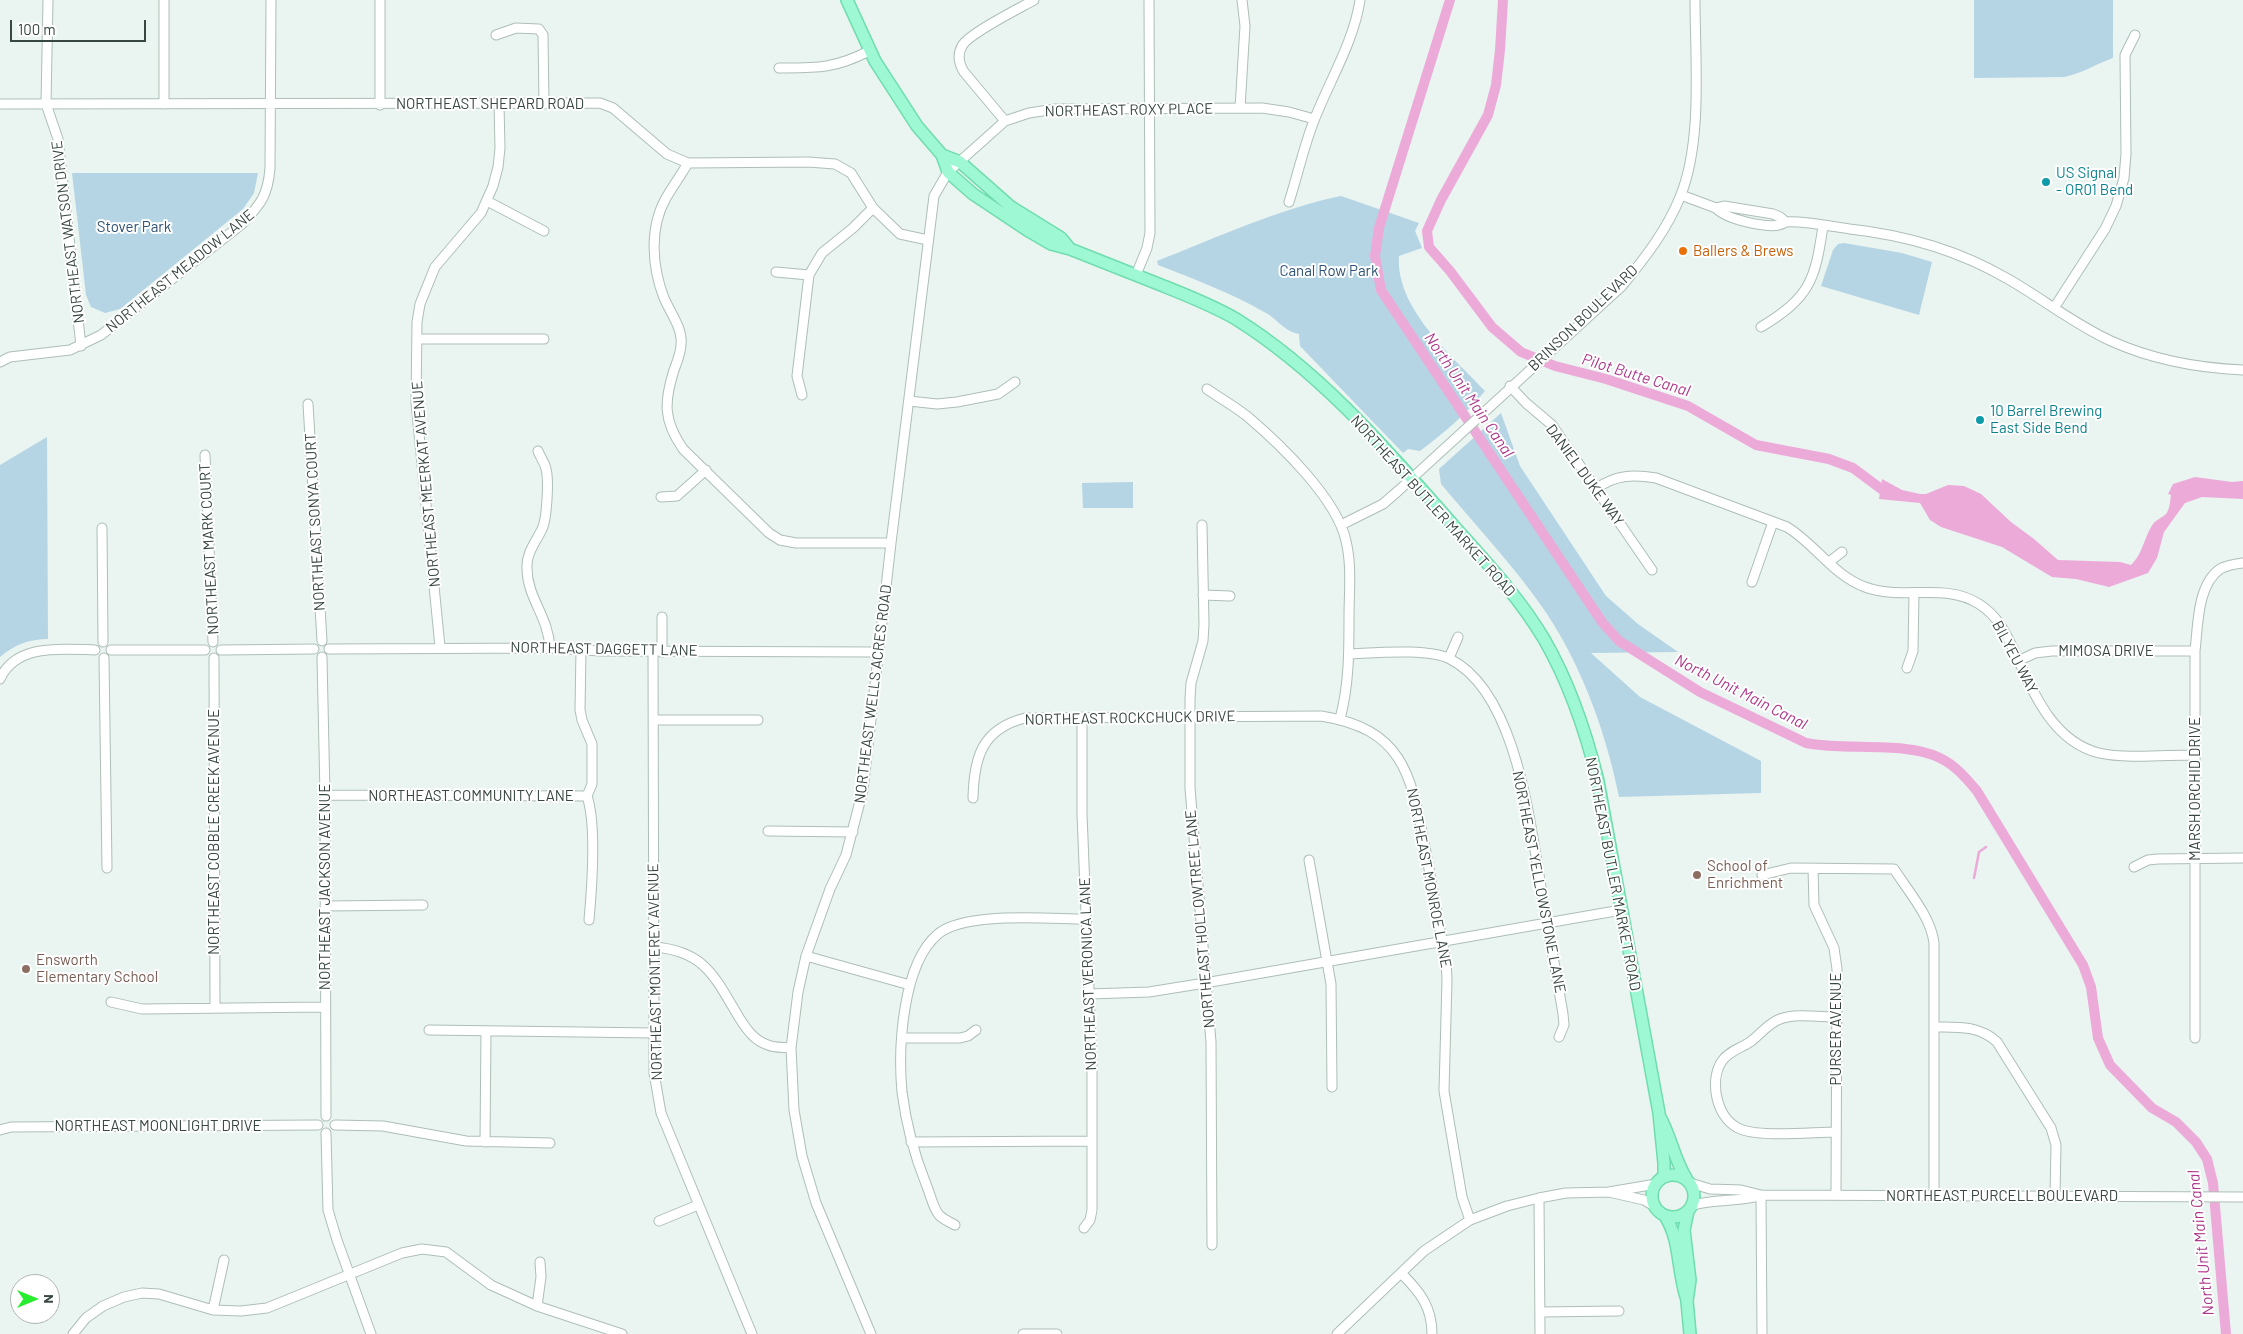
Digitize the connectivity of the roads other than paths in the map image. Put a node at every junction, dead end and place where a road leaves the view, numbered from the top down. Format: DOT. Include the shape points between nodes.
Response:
graph roads {
  1 [pos="48,0"];
  2 [pos="164,0"];
  3 [pos="271,0"];
  4 [pos="380,0"];
  5 [pos="847,0"];
  6 [pos="1034,0"];
  7 [pos="1149,0"];
  8 [pos="1242,0"];
  9 [pos="1360,0"];
  10 [pos="1695,0"];
  11 [pos="496,35"];
  12 [pos="2135,35"];
  13 [pos="869,51"];
  14 [pos="779,68"];
  15 [pos="0,104"];
  16 [pos="46,104"];
  17 [pos="164,104"];
  18 [pos="271,104"];
  19 [pos="380,104"];
  20 [pos="499,104"];
  21 [pos="544,104"];
  22 [pos="1240,108"];
  23 [pos="1149,109"];
  24 [pos="1314,119"];
  25 [pos="1005,121"];
  26 [pos="942,155"];
  27 [pos="960,162"];
  28 [pos="688,163"];
  29 [pos="948,172"];
  30 [pos="1681,195"];
  31 [pos="487,201"];
  32 [pos="1289,202"];
  33 [pos="873,208"];
  34 [pos="1823,226"];
  35 [pos="544,232"];
  36 [pos="1061,238"];
  37 [pos="928,240"];
  38 [pos="1070,249"];
  39 [pos="776,272"];
  40 [pos="809,275"];
  41 [pos="1136,275"];
  42 [pos="2054,308"];
  43 [pos="1761,327"];
  44 [pos="544,338"];
  45 [pos="417,339"];
  46 [pos="81,346"];
  47 [pos="0,362"];
  48 [pos="2243,370"];
  49 [pos="1016,382"];
  50 [pos="1510,386"];
  51 [pos="1207,389"];
  52 [pos="802,395"];
  53 [pos="909,401"];
  54 [pos="308,404"];
  55 [pos="538,452"];
  56 [pos="205,456"];
  57 [pos="706,470"];
  58 [pos="1412,478"];
  59 [pos="1596,488"];
  60 [pos="661,497"];
  61 [pos="1773,522"];
  62 [pos="1202,525"];
  63 [pos="1341,525"];
  64 [pos="102,528"];
  65 [pos="891,542"];
  66 [pos="1842,552"];
  67 [pos="1829,562"];
  68 [pos="2243,563"];
  69 [pos="1652,570"];
  70 [pos="1752,582"];
  71 [pos="1914,593"];
  72 [pos="1203,595"];
  73 [pos="1230,596"];
  74 [pos="662,617"];
  75 [pos="1458,637"];
  76 [pos="322,641"];
  77 [pos="103,642"];
  78 [pos="213,642"];
  79 [pos="440,647"];
  80 [pos="550,648"];
  81 [pos="314,649"];
  82 [pos="330,649"];
  83 [pos="581,649"];
  84 [pos="95,650"];
  85 [pos="111,650"];
  86 [pos="205,650"];
  87 [pos="220,650"];
  88 [pos="2195,651"];
  89 [pos="652,652"];
  90 [pos="662,652"];
  91 [pos="878,652"];
  92 [pos="1349,654"];
  93 [pos="322,657"];
  94 [pos="104,658"];
  95 [pos="214,658"];
  96 [pos="1449,658"];
  97 [pos="2018,661"];
  98 [pos="1907,668"];
  99 [pos="0,680"];
  100 [pos="1189,716"];
  101 [pos="1082,717"];
  102 [pos="1340,719"];
  103 [pos="652,720"];
  104 [pos="758,720"];
  105 [pos="2194,755"];
  106 [pos="325,795"];
  107 [pos="587,796"];
  108 [pos="974,798"];
  109 [pos="768,831"];
  110 [pos="854,832"];
  111 [pos="2195,858"];
  112 [pos="2243,858"];
  113 [pos="1309,860"];
  114 [pos="2134,867"];
  115 [pos="107,868"];
  116 [pos="1813,868"];
  117 [pos="1762,875"];
  118 [pos="423,905"];
  119 [pos="325,906"];
  120 [pos="1621,910"];
  121 [pos="1086,919"];
  122 [pos="589,920"];
  123 [pos="1547,923"];
  124 [pos="1442,942"];
  125 [pos="654,947"];
  126 [pos="806,956"];
  127 [pos="1328,961"];
  128 [pos="1205,983"];
  129 [pos="910,985"];
  130 [pos="1089,994"];
  131 [pos="111,1002"];
  132 [pos="215,1007"];
  133 [pos="325,1007"];
  134 [pos="1837,1018"];
  135 [pos="1934,1027"];
  136 [pos="429,1030"];
  137 [pos="976,1030"];
  138 [pos="486,1031"];
  139 [pos="654,1034"];
  140 [pos="1558,1037"];
  141 [pos="902,1038"];
  142 [pos="2195,1038"];
  143 [pos="791,1048"];
  144 [pos="1332,1087"];
  145 [pos="1658,1113"];
  146 [pos="326,1116"];
  147 [pos="318,1124"];
  148 [pos="335,1124"];
  149 [pos="0,1130"];
  150 [pos="1836,1132"];
  151 [pos="326,1134"];
  152 [pos="1092,1141"];
  153 [pos="485,1142"];
  154 [pos="911,1142"];
  155 [pos="550,1143"];
  156 [pos="1660,1180"];
  157 [pos="1688,1181"];
  158 [pos="1609,1192"];
  159 [pos="1761,1195"];
  160 [pos="1836,1195"];
  161 [pos="1934,1195"];
  162 [pos="2055,1196"];
  163 [pos="1539,1198"];
  164 [pos="2243,1198"];
  165 [pos="698,1205"];
  166 [pos="1654,1206"];
  167 [pos="1690,1208"];
  168 [pos="1665,1216"];
  169 [pos="1470,1220"];
  170 [pos="659,1221"];
  171 [pos="955,1226"];
  172 [pos="1084,1228"];
  173 [pos="1212,1245"];
  174 [pos="224,1260"];
  175 [pos="540,1262"];
  176 [pos="350,1274"];
  177 [pos="1402,1274"];
  178 [pos="1688,1301"];
  179 [pos="537,1306"];
  180 [pos="212,1310"];
  181 [pos="1619,1311"];
  182 [pos="1540,1312"];
  183 [pos="72,1334"];
  184 [pos="371,1334"];
  185 [pos="622,1334"];
  186 [pos="752,1334"];
  187 [pos="871,1334"];
  188 [pos="1023,1334"];
  189 [pos="1057,1334"];
  190 [pos="1337,1334"];
  191 [pos="1432,1334"];
  192 [pos="1540,1334"];
  193 [pos="1690,1334"];
  194 [pos="1762,1334"];
  1 -- 16 [label="street, NORTHEAST WATSON DRIVE"];
  2 -- 17 [label="street"];
  3 -- 18 [label="street, NORTHEAST MEADOW LANE"];
  4 -- 19 [label="street"];
  5 -- 13 [label="main road, NORTHEAST BUTLER MARKET ROAD"];
  6 -- 25 [label="street" via="966,40 959,52 964,72"];
  7 -- 23 [label="street"];
  8 -- 22 [label="street" via="1246,26"];
  9 -- 24 [label="street" via="1352,33"];
  10 -- 30 [label="street, BRINSON BOULEVARD" via="1695,125"];
  11 -- 21 [label="street" via="516,28 539,29 543,35"];
  12 -- 42 [label="street" via="2125,55 2126,154 2124,178 2116,206 2105,230"];
  13 -- 14 [label="street" via="832,66"];
  13 -- 26 [label="main road, NORTHEAST BUTLER MARKET ROAD" via="893,92"];
  15 -- 16 [label="street, NORTHEAST SHEPARD ROAD"];
  16 -- 17 [label="street, NORTHEAST SHEPARD ROAD"];
  16 -- 46 [label="street, NORTHEAST WATSON DRIVE" via="58,139"];
  17 -- 18 [label="street, NORTHEAST SHEPARD ROAD"];
  18 -- 19 [label="street, NORTHEAST SHEPARD ROAD"];
  18 -- 46 [label="street, NORTHEAST MEADOW LANE" via="269,186 261,204 226,237 100,335"];
  19 -- 20 [label="street, NORTHEAST SHEPARD ROAD"];
  20 -- 21 [label="street, NORTHEAST SHEPARD ROAD"];
  20 -- 31 [label="street, NORTHEAST MEERKAT AVENUE" via="498,167"];
  21 -- 28 [label="street, NORTHEAST SHEPARD ROAD" via="600,103 613,108 667,154"];
  22 -- 23 [label="street, NORTHEAST ROXY PLACE"];
  22 -- 24 [label="street, NORTHEAST ROXY PLACE" via="1289,112"];
  23 -- 25 [label="street, NORTHEAST ROXY PLACE" via="1055,109"];
  23 -- 41 [label="street" via="1150,232"];
  24 -- 32 [label="street"];
  25 -- 27 [label="street, NORTHEAST ROXY PLACE"];
  26 -- 27 [label="main road, NORTHEAST BUTLER MARKET ROAD"];
  26 -- 29 [label="main road, NORTHEAST BUTLER MARKET ROAD"];
  27 -- 29 [label="street, NORTHEAST WELLS ACRES ROAD"];
  27 -- 36 [label="main road, NORTHEAST BUTLER MARKET ROAD" via="1011,207"];
  28 -- 33 [label="street, NORTHEAST SHEPARD ROAD" via="835,164 851,173"];
  28 -- 57 [label="street" via="665,199 656,223 654,252 656,272 682,343 667,392 666,413 672,432"];
  29 -- 36 [label="main road" via="964,176 1005,211"];
  29 -- 37 [label="street, NORTHEAST WELLS ACRES ROAD" via="934,196"];
  29 -- 38 [label="main road, NORTHEAST BUTLER MARKET ROAD" via="973,194 1027,230 1051,244"];
  30 -- 34 [label="street" via="1716,208 1726,216 1753,223"];
  30 -- 50 [label="street, BRINSON BOULEVARD" via="1643,260 1622,286"];
  31 -- 35 [label="street"];
  31 -- 45 [label="street, NORTHEAST MEERKAT AVENUE" via="481,213 435,267 420,304"];
  33 -- 37 [label="street, NORTHEAST SHEPARD ROAD" via="900,234"];
  33 -- 40 [label="street" via="822,252"];
  34 -- 42 [label="street" via="1884,234 1939,248 2007,278"];
  34 -- 43 [label="street" via="1811,280 1790,308"];
  36 -- 38 [label="main road, NORTHEAST BUTLER MARKET ROAD"];
  37 -- 53 [label="street, NORTHEAST WELLS ACRES ROAD"];
  38 -- 41 [label="main road, NORTHEAST BUTLER MARKET ROAD"];
  39 -- 40 [label="street"];
  40 -- 52 [label="street" via="797,376"];
  41 -- 58 [label="main road, NORTHEAST BUTLER MARKET ROAD" via="1211,306 1271,342 1338,400"];
  42 -- 48 [label="street" via="2080,326 2139,352 2181,364"];
  44 -- 45 [label="street"];
  45 -- 79 [label="street, NORTHEAST MEERKAT AVENUE" via="416,403"];
  46 -- 47 [label="street, NORTHEAST MEADOW LANE" via="10,357"];
  49 -- 53 [label="street" via="998,394 957,402"];
  50 -- 58 [label="street, BRINSON BOULEVARD"];
  50 -- 59 [label="street, DANIEL DUKE WAY" via="1552,425"];
  51 -- 63 [label="street" via="1248,417 1279,446 1330,503"];
  53 -- 65 [label="street, NORTHEAST WELLS ACRES ROAD"];
  54 -- 76 [label="street, NORTHEAST SONYA COURT"];
  55 -- 80 [label="street" via="546,469 546,516 526,566 529,586 549,634"];
  56 -- 78 [label="street, NORTHEAST MARK COURT"];
  57 -- 60 [label="street" via="677,496"];
  57 -- 65 [label="street" via="780,540"];
  58 -- 63 [label="street, BRINSON BOULEVARD" via="1383,504"];
  58 -- 120 [label="main road, NORTHEAST BUTLER MARKET ROAD" via="1511,592 1558,667 1589,745"];
  59 -- 61 [label="street, BILYEU WAY" via="1623,476 1656,478"];
  59 -- 69 [label="street, DANIEL DUKE WAY"];
  61 -- 67 [label="street, BILYEU WAY" via="1800,535"];
  61 -- 70 [label="street"];
  62 -- 72 [label="street, NORTHEAST HOLLOWTREE LANE"];
  63 -- 92 [label="street" via="1349,560"];
  64 -- 77 [label="street"];
  65 -- 91 [label="street, NORTHEAST WELLS ACRES ROAD"];
  66 -- 67 [label="street"];
  67 -- 71 [label="street, BILYEU WAY" via="1864,587 1883,593"];
  68 -- 88 [label="street, MARSH ORCHID DRIVE" via="2220,569 2210,579"];
  71 -- 97 [label="street, BILYEU WAY" via="1953,593 1980,605 1995,616"];
  71 -- 98 [label="street" via="1913,651"];
  72 -- 73 [label="street"];
  72 -- 100 [label="street, NORTHEAST HOLLOWTREE LANE" via="1203,641 1191,683"];
  74 -- 90 [label="street"];
  75 -- 96 [label="street"];
  76 -- 81 [label="street"];
  76 -- 82 [label="street"];
  77 -- 84 [label="street"];
  77 -- 85 [label="street"];
  78 -- 86 [label="street"];
  78 -- 87 [label="street"];
  79 -- 80 [label="street, NORTHEAST DAGGETT LANE"];
  79 -- 82 [label="street, NORTHEAST DAGGETT LANE"];
  80 -- 83 [label="street, NORTHEAST DAGGETT LANE"];
  81 -- 87 [label="street"];
  81 -- 93 [label="street"];
  82 -- 93 [label="street"];
  83 -- 89 [label="street, NORTHEAST DAGGETT LANE"];
  83 -- 107 [label="street, NORTHEAST COMMUNITY LANE" via="580,710 592,744 592,784"];
  84 -- 94 [label="street"];
  84 -- 99 [label="street" via="46,649 30,654 15,661"];
  85 -- 86 [label="street"];
  85 -- 94 [label="street"];
  86 -- 95 [label="street" via="209,657"];
  87 -- 95 [label="street"];
  88 -- 97 [label="street, MIMOSA DRIVE" via="2052,651 2035,653"];
  88 -- 105 [label="street, MARSH ORCHID DRIVE"];
  89 -- 90 [label="street, NORTHEAST DAGGETT LANE"];
  89 -- 103 [label="street, NORTHEAST MONTEREY AVENUE"];
  90 -- 91 [label="street, NORTHEAST DAGGETT LANE"];
  91 -- 110 [label="street, NORTHEAST WELLS ACRES ROAD" via="863,790"];
  92 -- 96 [label="street, NORTHEAST YELLOWSTONE LANE" via="1418,653"];
  92 -- 102 [label="street" via="1346,696"];
  93 -- 106 [label="street, NORTHEAST JACKSON AVENUE"];
  94 -- 115 [label="street"];
  95 -- 132 [label="street, NORTHEAST COBBLE CREEK AVENUE"];
  96 -- 123 [label="street, NORTHEAST YELLOWSTONE LANE" via="1466,669 1484,688 1504,729 1524,791"];
  97 -- 105 [label="street, BILYEU WAY" via="2052,720 2065,736 2082,747 2115,755"];
  100 -- 101 [label="street, NORTHEAST ROCKCHUCK DRIVE"];
  100 -- 102 [label="street, NORTHEAST ROCKCHUCK DRIVE" via="1321,716"];
  100 -- 128 [label="street, NORTHEAST HOLLOWTREE LANE" via="1191,819"];
  101 -- 108 [label="street, NORTHEAST ROCKCHUCK DRIVE" via="1025,718 996,730 978,755"];
  101 -- 121 [label="street, NORTHEAST VERONICA LANE"];
  102 -- 124 [label="street, NORTHEAST MONROE LANE" via="1377,736 1393,750 1406,770 1415,796"];
  103 -- 104 [label="street"];
  103 -- 125 [label="street, NORTHEAST MONTEREY AVENUE"];
  105 -- 111 [label="street, MARSH ORCHID DRIVE"];
  106 -- 107 [label="street, NORTHEAST COMMUNITY LANE"];
  106 -- 119 [label="street, NORTHEAST JACKSON AVENUE"];
  107 -- 122 [label="street" via="592,822"];
  109 -- 110 [label="street"];
  110 -- 126 [label="street, NORTHEAST WELLS ACRES ROAD"];
  111 -- 112 [label="street"];
  111 -- 114 [label="street" via="2148,860"];
  111 -- 142 [label="street, MARSH ORCHID DRIVE"];
  113 -- 127 [label="street"];
  116 -- 117 [label="street" via="1791,868"];
  116 -- 134 [label="street, PURSER AVENUE" via="1814,905 1836,957"];
  116 -- 135 [label="street" via="1894,868 1933,935"];
  118 -- 119 [label="street"];
  119 -- 133 [label="street, NORTHEAST JACKSON AVENUE"];
  120 -- 123 [label="street"];
  120 -- 145 [label="main road, NORTHEAST BUTLER MARKET ROAD"];
  121 -- 129 [label="street" via="986,920 953,925 926,947"];
  121 -- 130 [label="street, NORTHEAST VERONICA LANE"];
  123 -- 124 [label="street"];
  123 -- 140 [label="street, NORTHEAST YELLOWSTONE LANE" via="1563,1014 1564,1025"];
  124 -- 127 [label="street"];
  124 -- 169 [label="street, NORTHEAST MONROE LANE" via="1448,980 1444,1091 1462,1197"];
  125 -- 139 [label="street, NORTHEAST MONTEREY AVENUE"];
  125 -- 143 [label="street" via="675,949 696,958 715,977 749,1033 768,1046"];
  126 -- 129 [label="street"];
  126 -- 143 [label="street, NORTHEAST WELLS ACRES ROAD"];
  127 -- 128 [label="street"];
  127 -- 144 [label="street" via="1332,1000"];
  128 -- 130 [label="street" via="1149,992"];
  128 -- 173 [label="street, NORTHEAST HOLLOWTREE LANE" via="1212,1074"];
  129 -- 141 [label="street"];
  130 -- 152 [label="street, NORTHEAST VERONICA LANE"];
  131 -- 132 [label="street" via="142,1009"];
  132 -- 133 [label="street"];
  133 -- 146 [label="street, NORTHEAST JACKSON AVENUE"];
  134 -- 150 [label="street, PURSER AVENUE"];
  134 -- 150 [label="street" via="1784,1018 1770,1024 1725,1057 1716,1082 1722,1111 1738,1128 1759,1133"];
  135 -- 161 [label="street"];
  135 -- 162 [label="street" via="1966,1027 1982,1031 2002,1049 2055,1137"];
  136 -- 138 [label="street"];
  137 -- 141 [label="street" via="960,1038"];
  138 -- 139 [label="street"];
  138 -- 153 [label="street"];
  139 -- 165 [label="street, NORTHEAST MONTEREY AVENUE" via="654,1073 661,1113"];
  141 -- 154 [label="street" via="902,1092"];
  143 -- 187 [label="street, NORTHEAST WELLS ACRES ROAD" via="794,1110 802,1156 816,1203"];
  145 -- 156 [label="main road, NORTHEAST BUTLER MARKET ROAD"];
  145 -- 157 [label="main road, NORTHEAST BUTLER MARKET ROAD" via="1669,1134 1676,1160"];
  146 -- 147 [label="street"];
  146 -- 148 [label="street"];
  147 -- 149 [label="street, NORTHEAST MOONLIGHT DRIVE" via="11,1127"];
  147 -- 151 [label="street" via="319,1130"];
  148 -- 151 [label="street" via="333,1130"];
  148 -- 153 [label="street" via="374,1125"];
  150 -- 160 [label="street, PURSER AVENUE"];
  151 -- 176 [label="street" via="328,1210"];
  152 -- 154 [label="street"];
  152 -- 172 [label="street, NORTHEAST VERONICA LANE" via="1092,1210"];
  153 -- 155 [label="street"];
  154 -- 171 [label="street" via="939,1215"];
  156 -- 157 [label="main road" via="1673,1174"];
  156 -- 158 [label="street"];
  156 -- 166 [label="main road" via="1652,1195"];
  157 -- 159 [label="street, NORTHEAST PURCELL BOULEVARD" via="1710,1189 1741,1190"];
  157 -- 167 [label="main road" via="1695,1196"];
  158 -- 163 [label="street" via="1566,1193"];
  158 -- 166 [label="street" via="1644,1200"];
  159 -- 160 [label="street, NORTHEAST PURCELL BOULEVARD"];
  159 -- 167 [label="street, NORTHEAST PURCELL BOULEVARD" via="1741,1200 1710,1200"];
  159 -- 194 [label="street"];
  160 -- 161 [label="street, NORTHEAST PURCELL BOULEVARD"];
  161 -- 162 [label="street, NORTHEAST PURCELL BOULEVARD"];
  162 -- 164 [label="street, NORTHEAST PURCELL BOULEVARD"];
  163 -- 169 [label="street"];
  163 -- 182 [label="street"];
  165 -- 170 [label="street"];
  165 -- 186 [label="street, NORTHEAST MONTEREY AVENUE"];
  166 -- 168 [label="main road"];
  167 -- 168 [label="main road" via="1679,1217"];
  167 -- 178 [label="main road" via="1684,1230 1690,1280"];
  168 -- 178 [label="main road" via="1674,1232 1681,1284"];
  169 -- 177 [label="street" via="1424,1251"];
  174 -- 180 [label="street"];
  175 -- 179 [label="street"];
  176 -- 179 [label="street" via="402,1252 422,1249 446,1252 491,1285"];
  176 -- 180 [label="street" via="267,1308"];
  176 -- 184 [label="street"];
  177 -- 190 [label="street"];
  177 -- 191 [label="street" via="1421,1293 1429,1308"];
  178 -- 193 [label="main road"];
  179 -- 185 [label="street"];
  180 -- 183 [label="street" via="159,1294 142,1293 103,1306"];
  181 -- 182 [label="street"];
  182 -- 192 [label="street"];
  188 -- 189 [label="street"];
}
